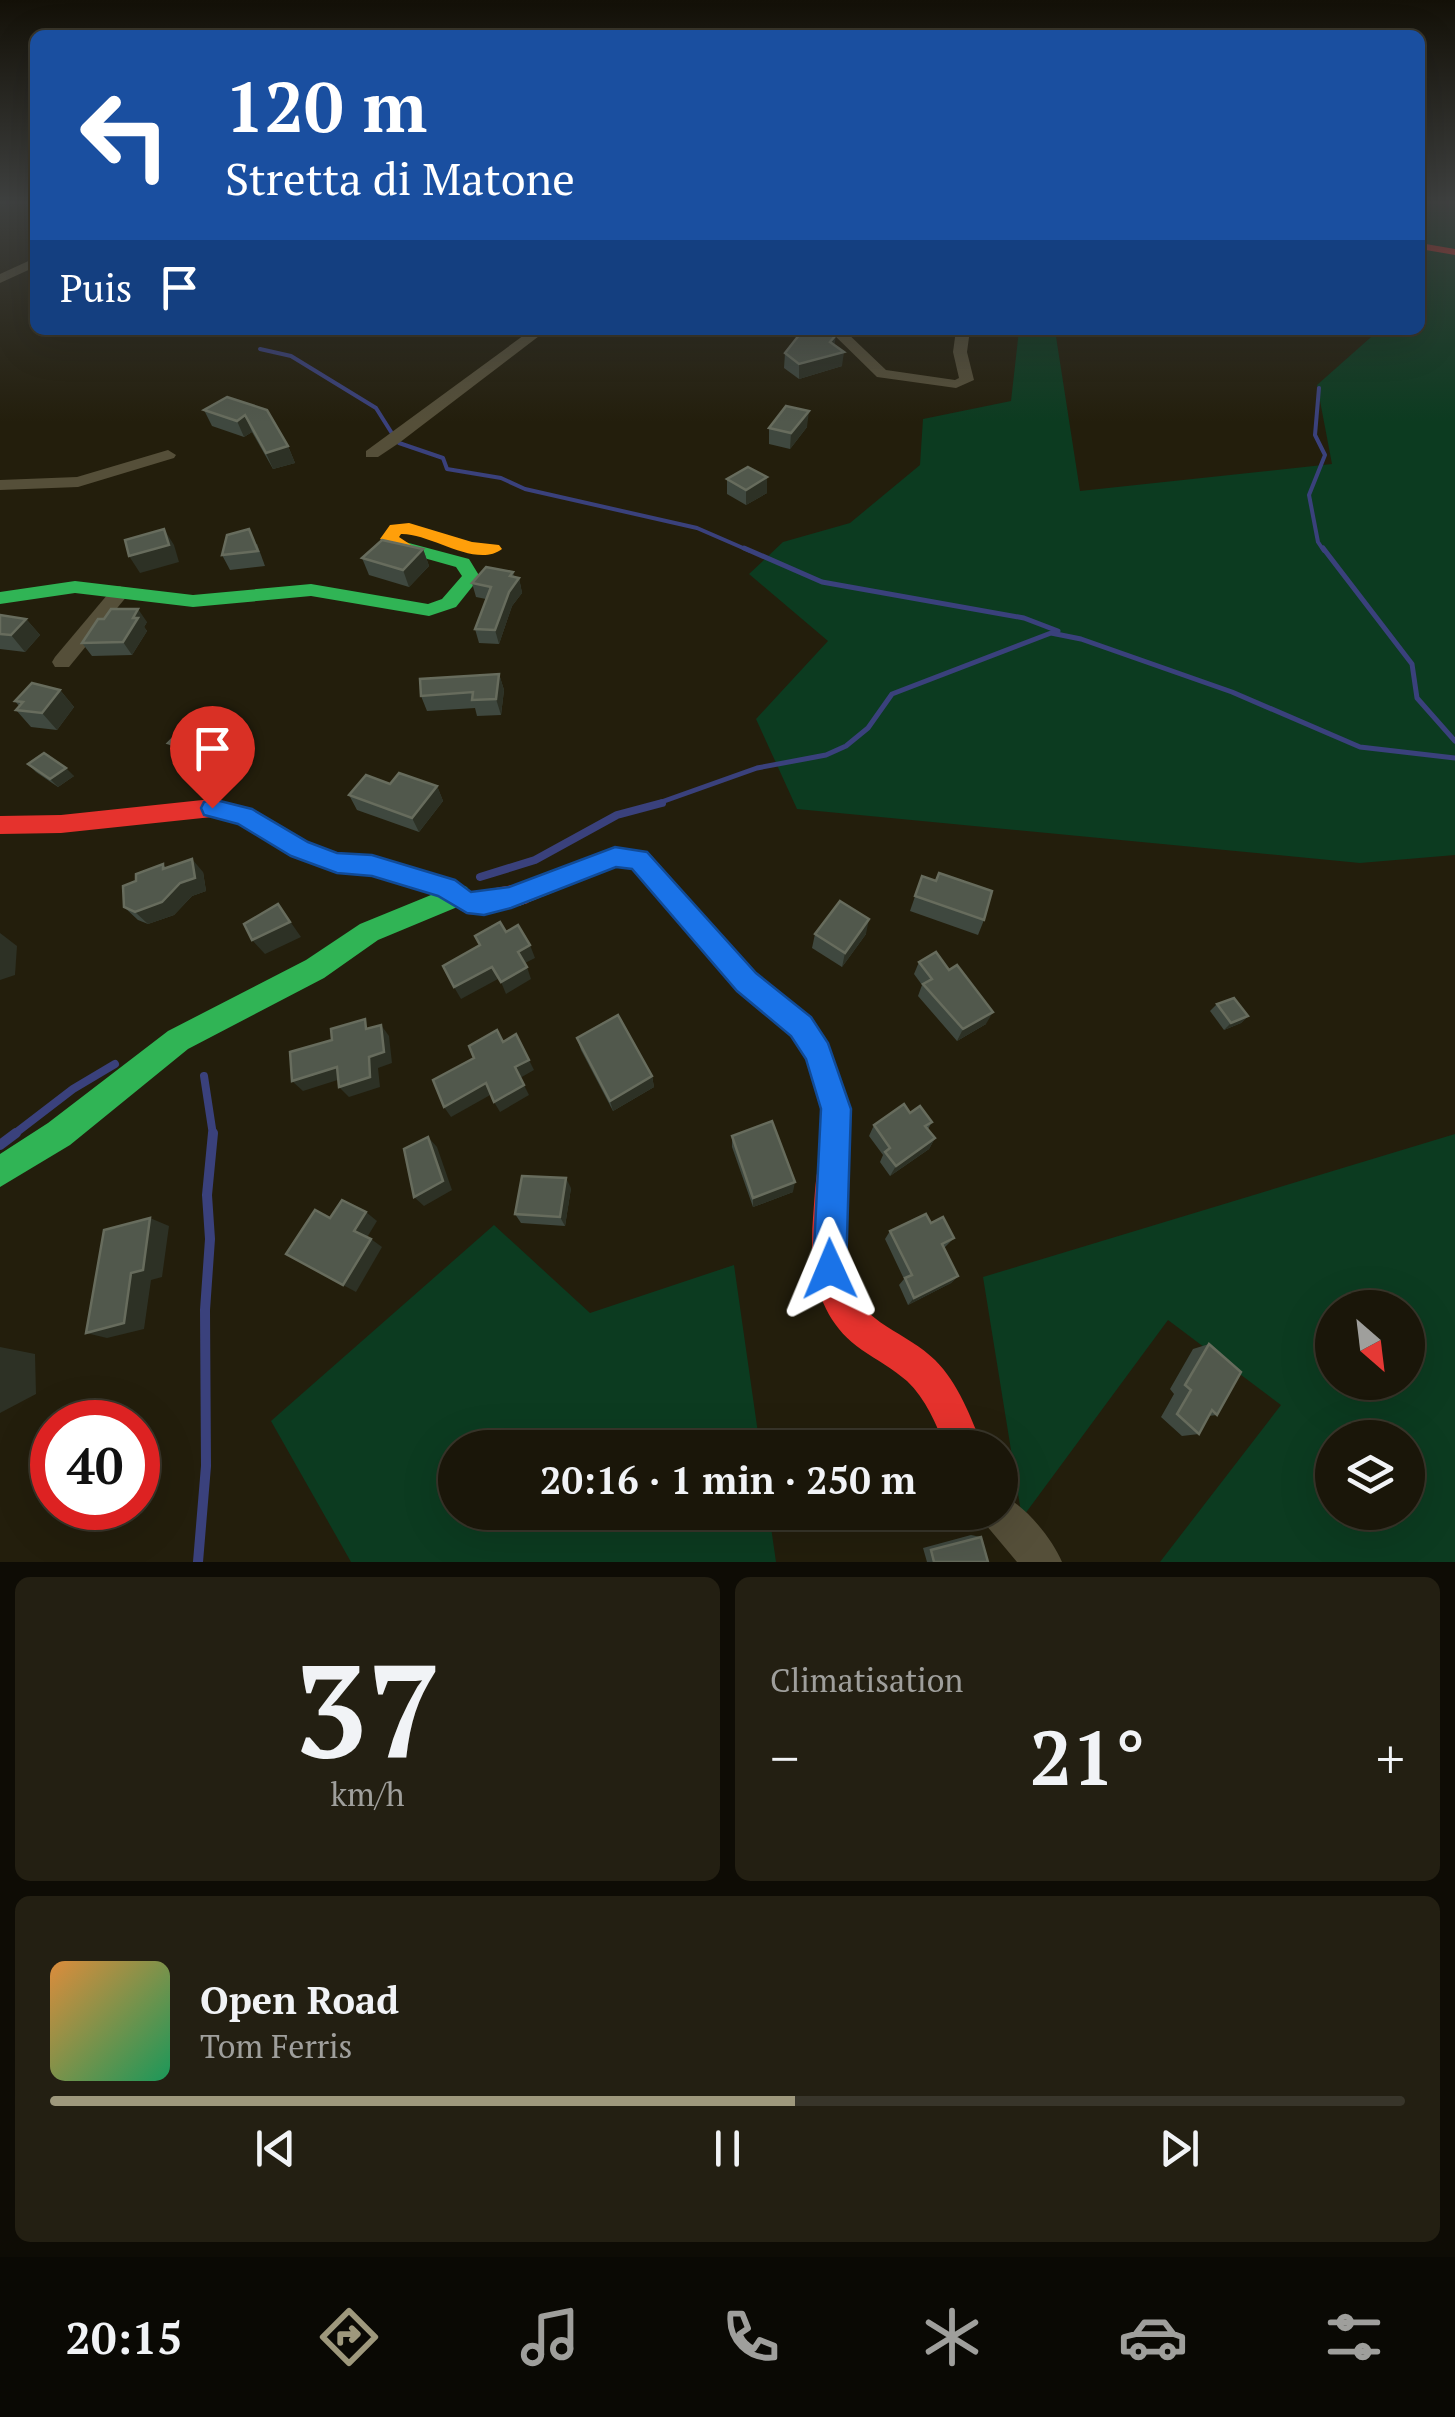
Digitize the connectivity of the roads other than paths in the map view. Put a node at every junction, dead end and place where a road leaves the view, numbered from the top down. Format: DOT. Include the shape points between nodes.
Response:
graph roads {
  1 [pos="533,335"];
  2 [pos="841,335"];
  3 [pos="962,335"];
  4 [pos="372,454"];
  5 [pos="168,455"];
  6 [pos="0,485"];
  7 [pos="493,550"];
  8 [pos="120,592"];
  9 [pos="0,598"];
  10 [pos="62,662"];
  11 [pos="0,825"];
  12 [pos="458,895"];
  13 [pos="0,1172"];
  14 [pos="956,1430"];
  15 [pos="1015,1530"];
  16 [pos="1043,1562"];
  1 -- 4 [label="street"];
  2 -- 3 [label="street" via="882,374 956,384 966,380"];
  5 -- 6 [label="street" via="78,482"];
  7 -- 8 [label="street" via="473,551 412,527 396,529 389,539 397,545 470,570 447,608 311,590 193,601"];
  8 -- 9 [label="street" via="76,587"];
  8 -- 10 [label="street"];
  11 -- 12 [label="street" via="212,808 244,816 337,863 372,866"];
  12 -- 13 [label="street" via="369,932 178,1040"];
  12 -- 14 [label="street" via="484,904 615,857 639,860 747,982 801,1026 818,1053 836,1109 830,1269 844,1310 868,1338 933,1384"];
  15 -- 16 [label="street"];
}
